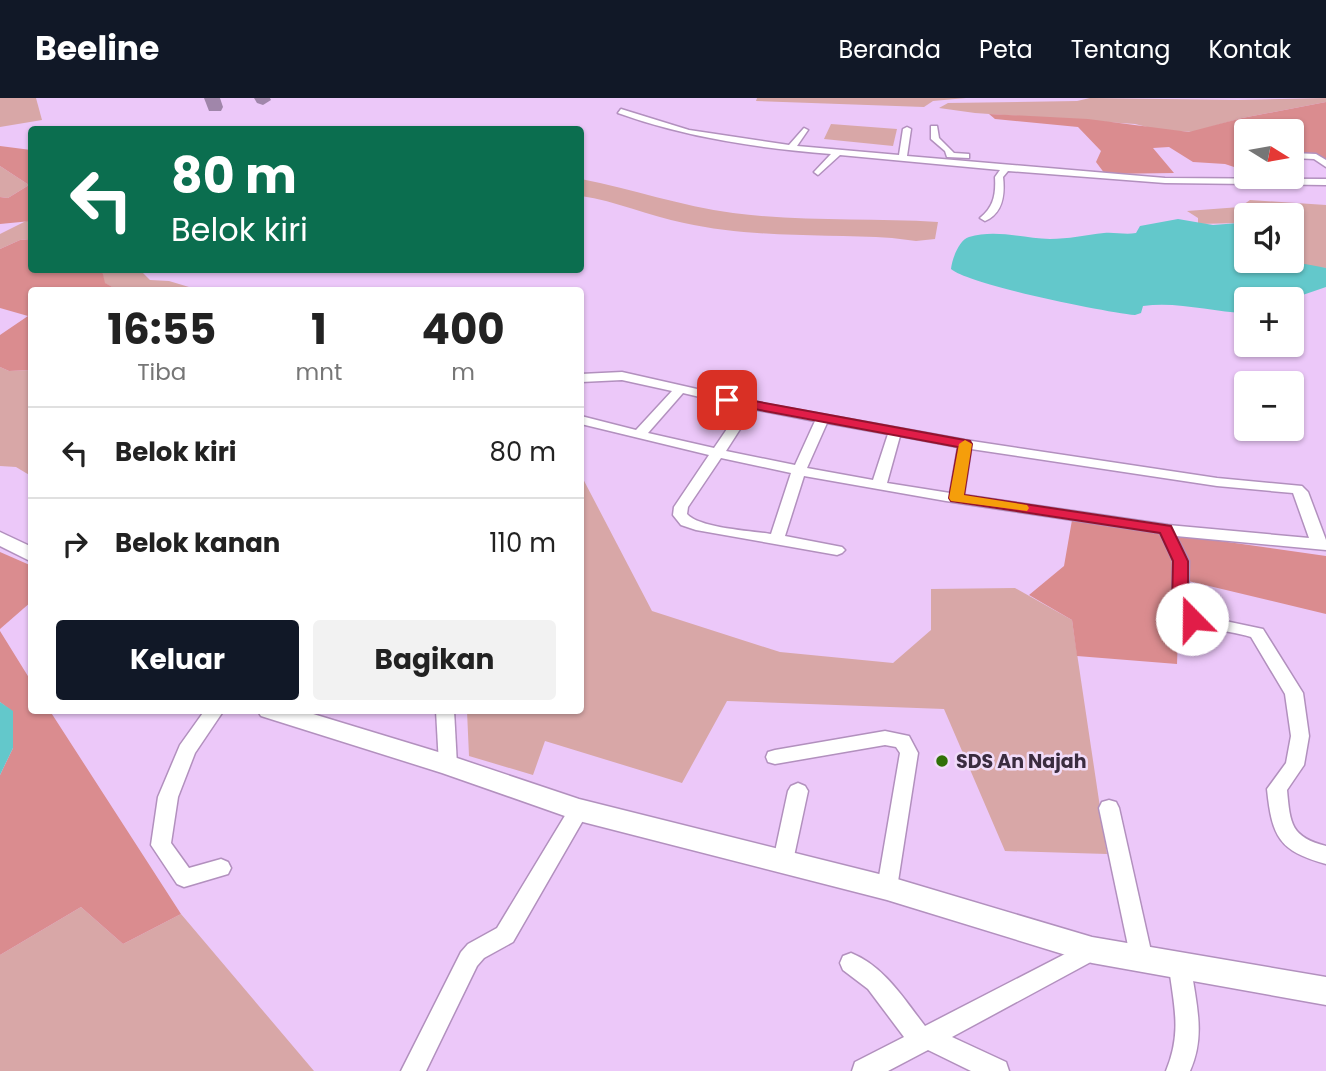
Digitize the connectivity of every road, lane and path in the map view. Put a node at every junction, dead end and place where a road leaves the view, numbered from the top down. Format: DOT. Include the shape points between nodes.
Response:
graph roads {
  1 [pos="621,111"];
  2 [pos="662,127"];
  3 [pos="934,128"];
  4 [pos="907,129"];
  5 [pos="804,130"];
  6 [pos="651,133"];
  7 [pos="792,147"];
  8 [pos="839,151"];
  9 [pos="1304,156"];
  10 [pos="903,157"];
  11 [pos="1326,164"];
  12 [pos="977,165"];
  13 [pos="1006,168"];
  14 [pos="818,173"];
  15 [pos="1326,182"];
  16 [pos="985,218"];
  17 [pos="584,378"];
  18 [pos="680,389"];
  19 [pos="750,405"];
  20 [pos="822,419"];
  21 [pos="584,421"];
  22 [pos="895,432"];
  23 [pos="640,434"];
  24 [pos="965,444"];
  25 [pos="717,453"];
  26 [pos="799,471"];
  27 [pos="879,485"];
  28 [pos="956,498"];
  29 [pos="1166,530"];
  30 [pos="0,538"];
  31 [pos="776,540"];
  32 [pos="1323,545"];
  33 [pos="837,550"];
  34 [pos="28,554"];
  35 [pos="212,714"];
  36 [pos="282,714"];
  37 [pos="444,714"];
  38 [pos="775,757"];
  39 [pos="449,765"];
  40 [pos="798,791"];
  41 [pos="1109,808"];
  42 [pos="579,810"];
  43 [pos="1326,855"];
  44 [pos="783,861"];
  45 [pos="221,868"];
  46 [pos="887,888"];
  47 [pos="1092,950"];
  48 [pos="1142,960"];
  49 [pos="851,963"];
  50 [pos="1180,967"];
  51 [pos="1326,991"];
  52 [pos="924,1039"];
  53 [pos="993,1070"];
  54 [pos="413,1071"];
  55 [pos="864,1071"];
  56 [pos="1178,1071"];
  1 -- 2 [label="street"];
  2 -- 6 [label="street"];
  2 -- 7 [label="street"];
  3 -- 12 [label="street" via="935,139 950,155 969,157"];
  4 -- 10 [label="street"];
  5 -- 7 [label="street"];
  7 -- 8 [label="street"];
  8 -- 10 [label="street"];
  8 -- 14 [label="street"];
  9 -- 11 [label="street"];
  10 -- 12 [label="street"];
  12 -- 13 [label="street"];
  13 -- 15 [label="street" via="1161,182"];
  13 -- 16 [label="street" via="999,177 1002,188 993,212"];
  17 -- 18 [label="street" via="622,376"];
  18 -- 19 [label="street"];
  18 -- 23 [label="street"];
  19 -- 20 [label="street"];
  19 -- 25 [label="street"];
  20 -- 22 [label="street"];
  20 -- 26 [label="street"];
  21 -- 23 [label="street"];
  22 -- 24 [label="street"];
  22 -- 27 [label="street"];
  23 -- 25 [label="street"];
  24 -- 28 [label="street"];
  24 -- 32 [label="street" via="1217,482 1297,489"];
  25 -- 26 [label="street"];
  25 -- 31 [label="street" via="680,515 701,527"];
  26 -- 27 [label="street"];
  26 -- 31 [label="street"];
  27 -- 28 [label="street"];
  28 -- 29 [label="street"];
  29 -- 32 [label="street"];
  29 -- 43 [label="street" via="1181,561 1180,606 1192,619 1257,633 1294,692 1300,736 1294,765 1277,789 1281,829 1302,849"];
  30 -- 34 [label="main road"];
  31 -- 33 [label="street"];
  35 -- 45 [label="street" via="187,750 168,797 162,845 184,878"];
  36 -- 39 [label="main road"];
  37 -- 39 [label="street"];
  38 -- 46 [label="street" via="885,738 902,741 909,753"];
  39 -- 42 [label="main road"];
  40 -- 44 [label="street"];
  41 -- 48 [label="street"];
  42 -- 44 [label="main road"];
  42 -- 54 [label="street" via="511,927 469,959"];
  44 -- 46 [label="main road"];
  46 -- 47 [label="main road"];
  47 -- 48 [label="main road"];
  47 -- 52 [label="street"];
  48 -- 50 [label="main road"];
  49 -- 52 [label="street" via="876,981"];
  50 -- 51 [label="main road"];
  50 -- 56 [label="street" via="1190,1045"];
  52 -- 53 [label="street"];
  52 -- 55 [label="street"];
}
